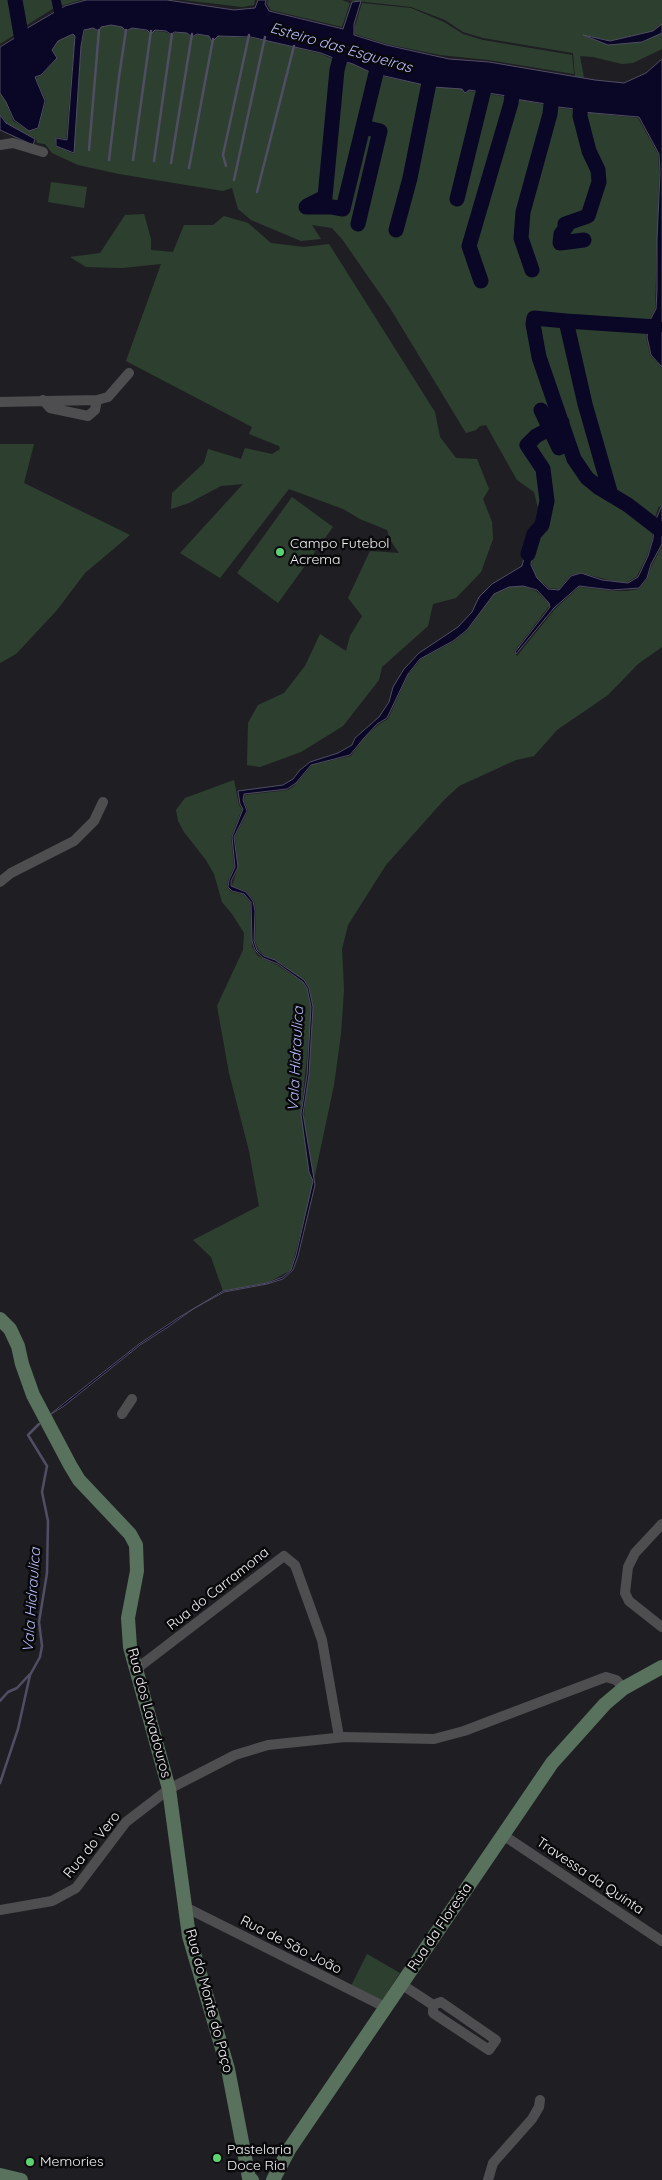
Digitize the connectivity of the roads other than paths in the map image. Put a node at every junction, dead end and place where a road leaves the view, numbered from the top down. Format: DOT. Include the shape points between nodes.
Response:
graph roads {
  1 [pos="0,144"];
  2 [pos="43,152"];
  3 [pos="128,373"];
  4 [pos="43,400"];
  5 [pos="97,400"];
  6 [pos="0,402"];
  7 [pos="103,802"];
  8 [pos="0,882"];
  9 [pos="0,1319"];
  10 [pos="132,1399"];
  11 [pos="122,1414"];
  12 [pos="662,1524"];
  13 [pos="662,1627"];
  14 [pos="662,1667"];
  15 [pos="135,1670"];
  16 [pos="624,1688"];
  17 [pos="339,1737"];
  18 [pos="170,1789"];
  19 [pos="503,1835"];
  20 [pos="185,1907"];
  21 [pos="0,1910"];
  22 [pos="662,1940"];
  23 [pos="400,1984"];
  24 [pos="433,2005"];
  25 [pos="385,2007"];
  26 [pos="540,2100"];
  27 [pos="0,2175"];
  28 [pos="21,2180"];
  29 [pos="252,2180"];
  30 [pos="273,2180"];
  31 [pos="488,2180"];
  1 -- 2 [label="street" via="13,143"];
  3 -- 5 [label="street" via="108,397"];
  4 -- 5 [label="street"];
  4 -- 5 [label="street" via="50,408 88,416 95,410"];
  4 -- 6 [label="street"];
  7 -- 8 [label="street" via="94,821 74,841"];
  9 -- 15 [label="street, Rua dos Lavadouros" via="10,1329 32,1394 79,1480 130,1534 136,1545 138,1560 128,1624"];
  10 -- 11 [label="street"];
  12 -- 13 [label="street" via="635,1553 628,1567 625,1593 630,1601"];
  14 -- 16 [label="street, Rua da Floresta"];
  15 -- 17 [label="street, Rua do Carramona" via="284,1556 295,1566 322,1640"];
  15 -- 18 [label="street, Rua dos Lavadouros"];
  16 -- 17 [label="street, Rua do Vero" via="616,1680 606,1677 464,1731 434,1739"];
  16 -- 19 [label="street, Rua da Floresta" via="604,1704 552,1763"];
  17 -- 18 [label="street, Rua do Vero" via="261,1747 235,1755"];
  18 -- 20 [label="street, Rua do Monte do Paço"];
  18 -- 21 [label="street, Rua do Vero" via="126,1822 76,1888 52,1901"];
  19 -- 22 [label="street, Travessa da Quinta"];
  19 -- 23 [label="street, Rua da Floresta"];
  20 -- 25 [label="street, Rua de São João"];
  20 -- 29 [label="street, Rua do Monte do Paço" via="189,1936 228,2069 249,2178"];
  23 -- 24 [label="street"];
  23 -- 25 [label="street, Rua da Floresta"];
  24 -- 24 [label="street" via="434,2012 489,2050 496,2040 441,2002"];
  25 -- 30 [label="street, Rua da Floresta" via="290,2148"];
  26 -- 31 [label="street" via="532,2119 493,2163"];
  27 -- 28 [label="street"];
}
